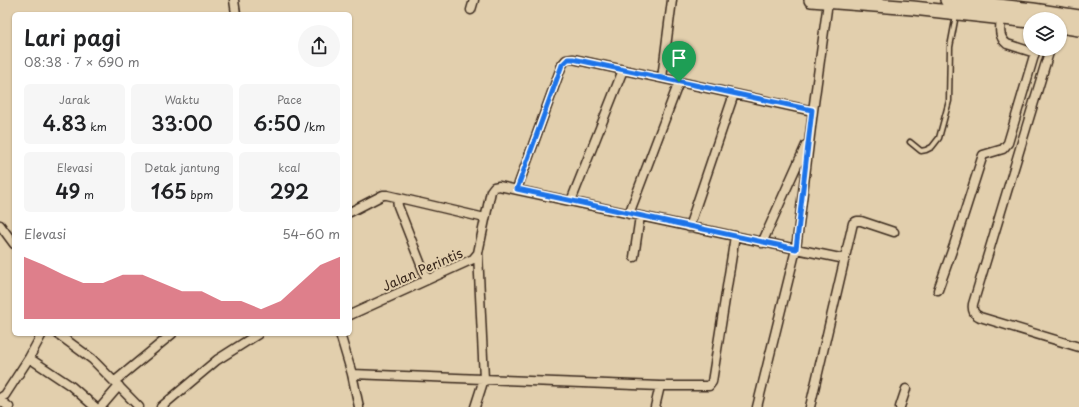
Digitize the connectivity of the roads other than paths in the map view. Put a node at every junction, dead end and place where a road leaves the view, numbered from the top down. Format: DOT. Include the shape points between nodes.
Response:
graph roads {
  1 [pos="234,0"];
  2 [pos="474,0"];
  3 [pos="672,0"];
  4 [pos="811,0"];
  5 [pos="828,2"];
  6 [pos="849,2"];
  7 [pos="955,4"];
  8 [pos="471,10"];
  9 [pos="236,12"];
  10 [pos="1023,13"];
  11 [pos="1067,17"];
  12 [pos="1079,17"];
  13 [pos="1001,18"];
  14 [pos="1023,20"];
  15 [pos="1067,27"];
  16 [pos="1079,29"];
  17 [pos="1023,48"];
  18 [pos="1034,56"];
  19 [pos="1048,56"];
  20 [pos="623,70"];
  21 [pos="662,78"];
  22 [pos="679,82"];
  23 [pos="734,94"];
  24 [pos="812,110"];
  25 [pos="809,138"];
  26 [pos="910,142"];
  27 [pos="517,189"];
  28 [pos="397,198"];
  29 [pos="571,201"];
  30 [pos="352,211"];
  31 [pos="629,214"];
  32 [pos="640,216"];
  33 [pos="485,218"];
  34 [pos="0,225"];
  35 [pos="689,226"];
  36 [pos="894,232"];
  37 [pos="735,236"];
  38 [pos="12,241"];
  39 [pos="762,242"];
  40 [pos="796,249"];
  41 [pos="478,253"];
  42 [pos="634,257"];
  43 [pos="845,259"];
  44 [pos="427,280"];
  45 [pos="938,290"];
  46 [pos="352,314"];
  47 [pos="41,336"];
  48 [pos="61,336"];
  49 [pos="170,336"];
  50 [pos="255,336"];
  51 [pos="341,336"];
  52 [pos="1079,347"];
  53 [pos="29,358"];
  54 [pos="352,374"];
  55 [pos="484,379"];
  56 [pos="117,383"];
  57 [pos="660,386"];
  58 [pos="906,389"];
  59 [pos="0,399"];
  60 [pos="9,407"];
  61 [pos="95,407"];
  62 [pos="101,407"];
  63 [pos="139,407"];
  64 [pos="161,407"];
  65 [pos="359,407"];
  66 [pos="475,407"];
  67 [pos="655,407"];
  68 [pos="757,407"];
  69 [pos="810,407"];
  70 [pos="900,407"];
  1 -- 9 [label="street"];
  2 -- 8 [label="street"];
  3 -- 21 [label="street"];
  4 -- 5 [label="main road"];
  5 -- 6 [label="main road"];
  5 -- 24 [label="street"];
  6 -- 7 [label="main road"];
  7 -- 10 [label="main road"];
  7 -- 13 [label="main road"];
  7 -- 26 [label="lane" via="950,47 949,101 939,138 932,147 921,151"];
  11 -- 12 [label="main road"];
  13 -- 14 [label="main road"];
  13 -- 17 [label="street" via="1001,37 1007,44"];
  15 -- 16 [label="main road"];
  18 -- 45 [label="street" via="1008,143 1003,149 983,155"];
  19 -- 52 [label="street" via="972,310 980,317"];
  20 -- 21 [label="street"];
  20 -- 27 [label="street" via="573,59 563,63"];
  20 -- 29 [label="street"];
  21 -- 22 [label="street"];
  22 -- 23 [label="street"];
  22 -- 31 [label="street"];
  23 -- 24 [label="street"];
  23 -- 35 [label="street"];
  24 -- 25 [label="street"];
  25 -- 39 [label="street"];
  25 -- 40 [label="street"];
  27 -- 29 [label="street, Jalan Perintis"];
  27 -- 33 [label="street, Jalan Perintis" via="499,186 493,189"];
  28 -- 30 [label="street" via="383,195"];
  28 -- 33 [label="street"];
  28 -- 44 [label="street"];
  29 -- 31 [label="street, Jalan Perintis"];
  31 -- 32 [label="street, Jalan Perintis"];
  32 -- 35 [label="street, Jalan Perintis"];
  32 -- 42 [label="street"];
  33 -- 41 [label="street, Jalan Perintis"];
  34 -- 38 [label="street"];
  35 -- 37 [label="street, Jalan Perintis"];
  36 -- 43 [label="street" via="861,221 853,223"];
  37 -- 39 [label="street, Jalan Perintis"];
  37 -- 57 [label="street" via="712,382 709,386"];
  39 -- 40 [label="street, Jalan Perintis"];
  40 -- 43 [label="street, Jalan Perintis"];
  40 -- 68 [label="street"];
  41 -- 44 [label="street, Jalan Perintis" via="470,261"];
  41 -- 55 [label="street"];
  43 -- 69 [label="street"];
  44 -- 46 [label="street, Jalan Perintis"];
  47 -- 53 [label="street"];
  48 -- 56 [label="street" via="86,354"];
  49 -- 56 [label="street"];
  50 -- 64 [label="street" via="216,360"];
  51 -- 54 [label="street"];
  53 -- 59 [label="street"];
  53 -- 61 [label="street" via="71,386"];
  54 -- 55 [label="street"];
  54 -- 65 [label="street"];
  55 -- 57 [label="street"];
  55 -- 66 [label="street"];
  56 -- 62 [label="street"];
  56 -- 63 [label="street"];
  57 -- 67 [label="street"];
  58 -- 70 [label="street"];
  59 -- 60 [label="street"];
}
